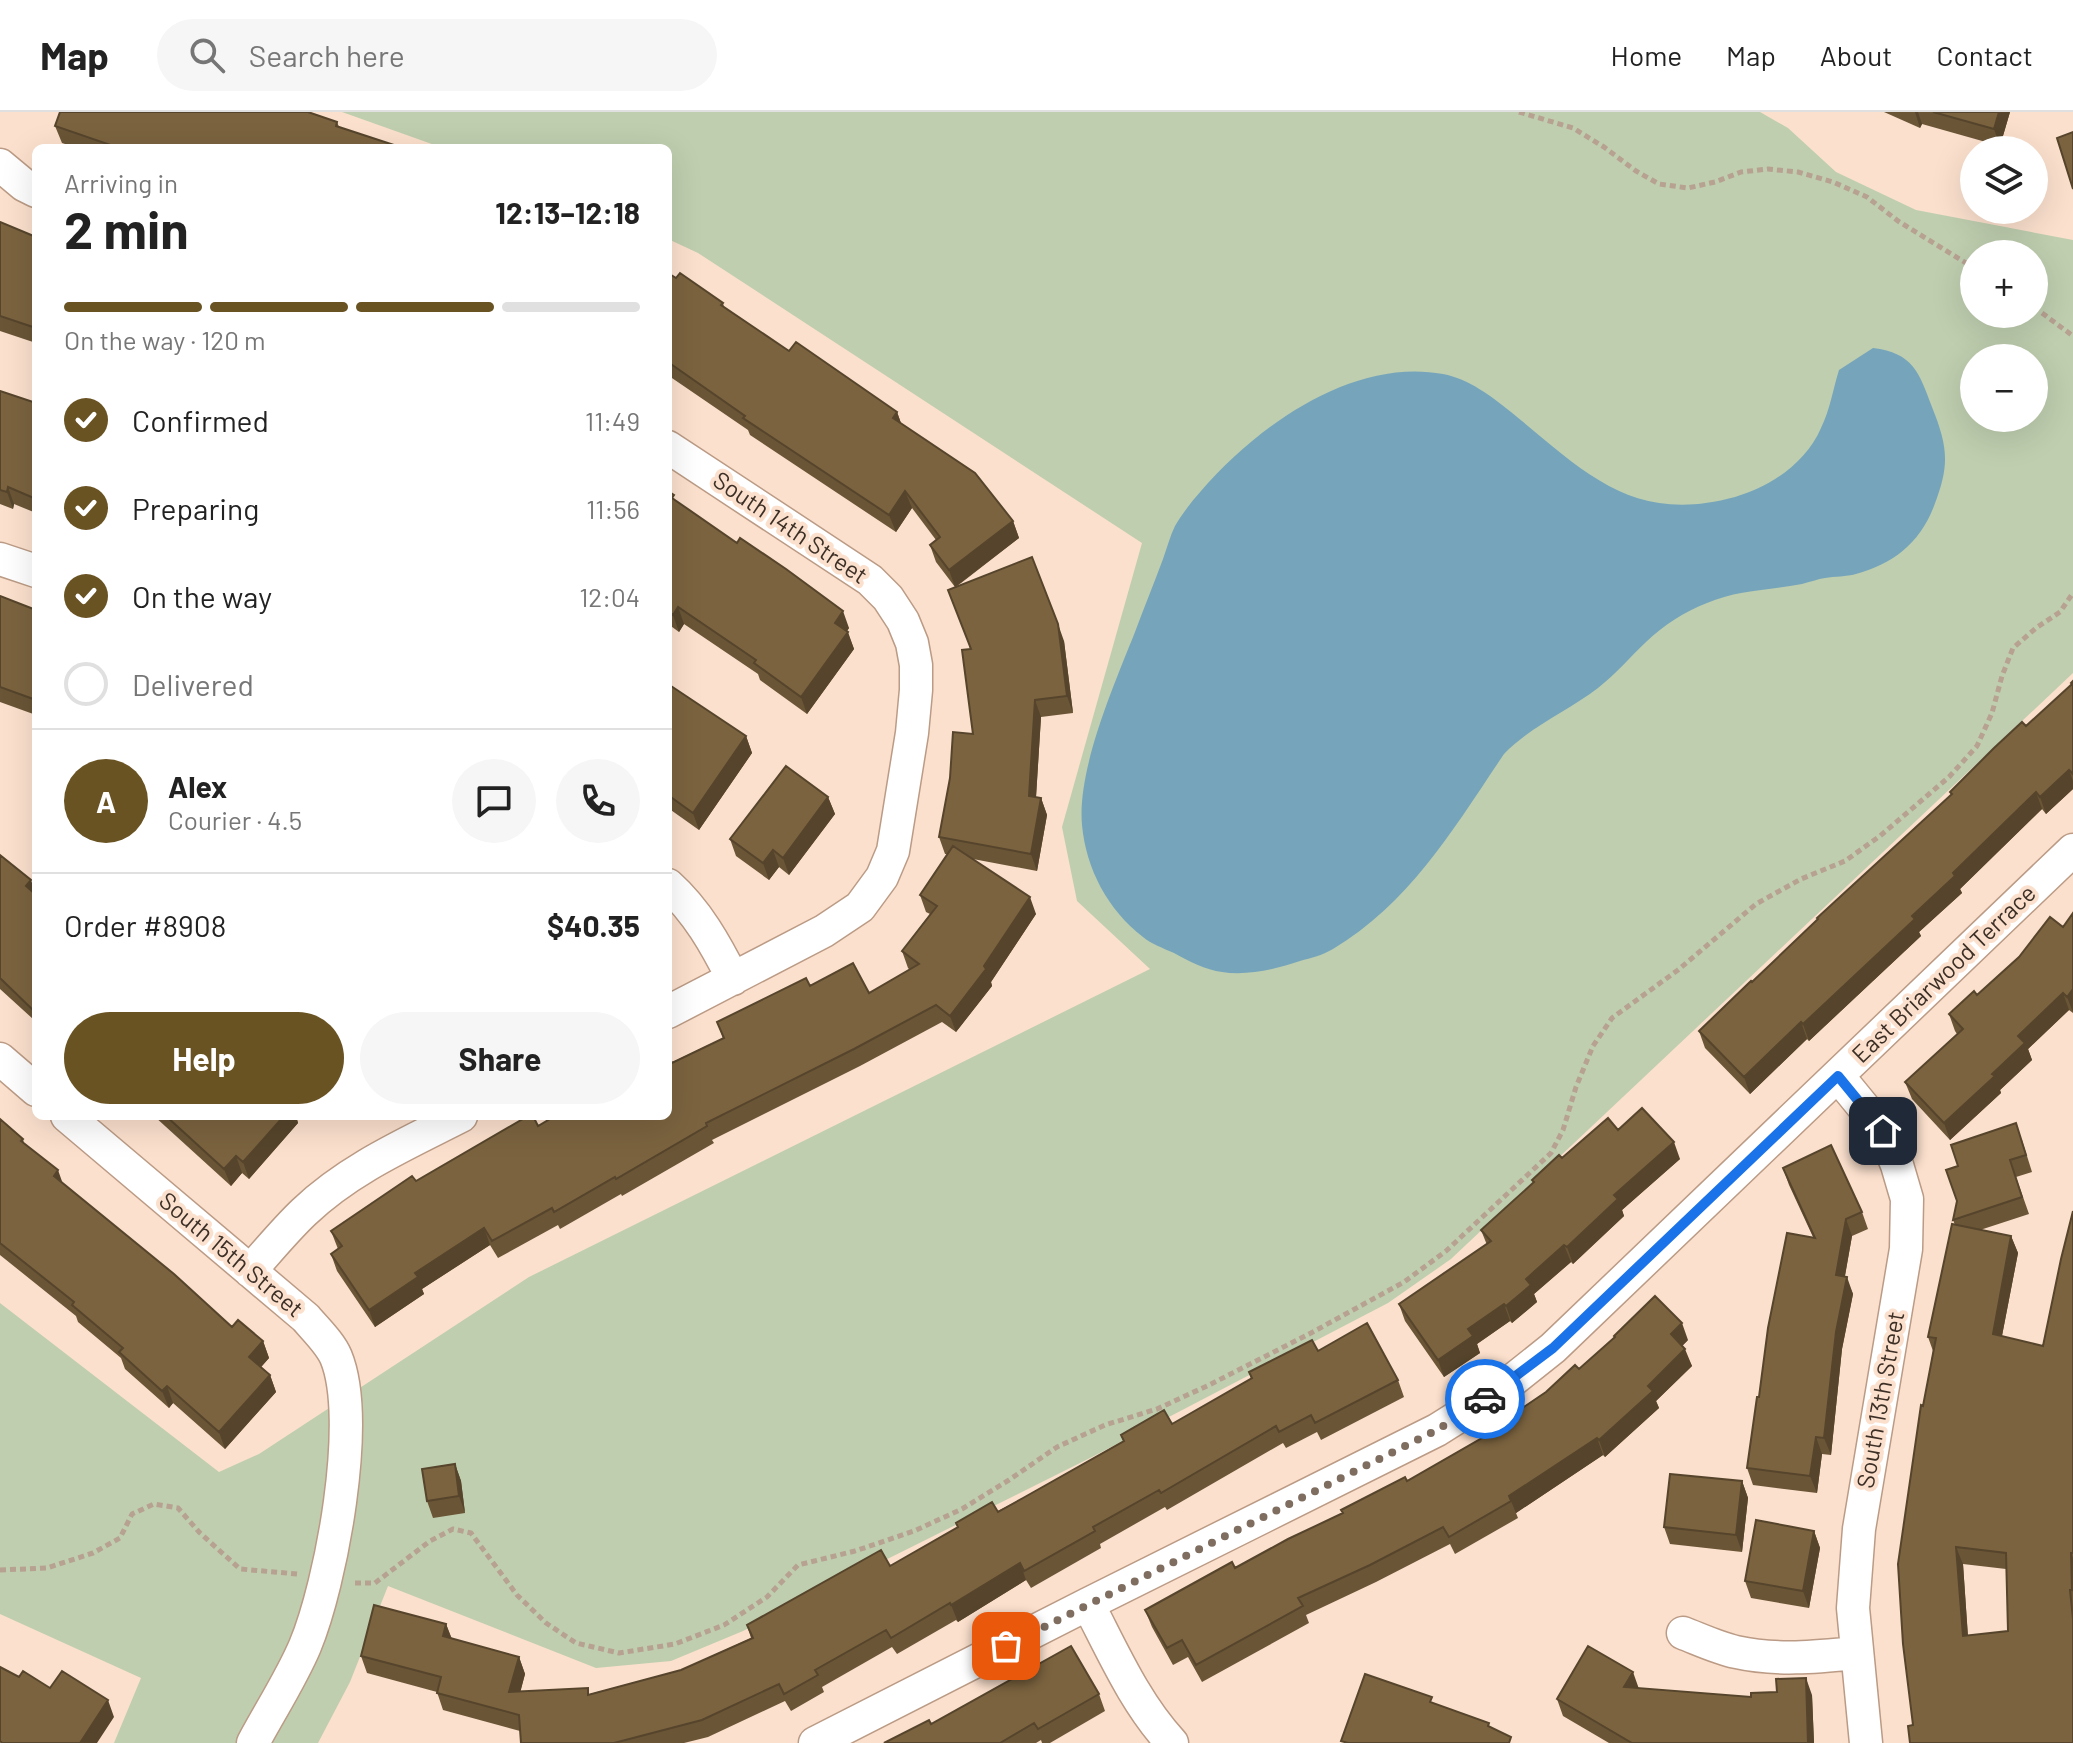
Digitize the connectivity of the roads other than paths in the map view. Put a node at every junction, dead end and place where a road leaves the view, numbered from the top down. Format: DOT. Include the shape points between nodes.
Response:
graph roads {
  1 [pos="0,165"];
  2 [pos="32,189"];
  3 [pos="672,450"];
  4 [pos="0,559"];
  5 [pos="32,570"];
  6 [pos="2073,850"];
  7 [pos="672,890"];
  8 [pos="733,979"];
  9 [pos="672,1010"];
  10 [pos="0,1059"];
  11 [pos="1838,1076"];
  12 [pos="32,1087"];
  13 [pos="72,1120"];
  14 [pos="453,1120"];
  15 [pos="250,1271"];
  16 [pos="1088,1604"];
  17 [pos="1683,1633"];
  18 [pos="1856,1653"];
  19 [pos="1163,1733"];
  20 [pos="253,1743"];
  21 [pos="815,1743"];
  22 [pos="1866,1743"];
  1 -- 2 [label="street"];
  3 -- 8 [label="street, South 14th Street" via="870,580 903,621 916,665 901,802 893,851 882,877 860,907"];
  4 -- 5 [label="street"];
  6 -- 11 [label="street, East Briarwood Terrace"];
  7 -- 8 [label="street" via="699,920"];
  8 -- 9 [label="street, South 14th Street"];
  10 -- 12 [label="street"];
  11 -- 16 [label="street, East Briarwood Terrace" via="1553,1348 1499,1391 1437,1430"];
  11 -- 18 [label="street, South 13th Street" via="1883,1131 1907,1199 1906,1249 1859,1529 1853,1608"];
  13 -- 15 [label="street, South 15th Street"];
  14 -- 15 [label="street" via="337,1185 305,1211"];
  15 -- 20 [label="street, South 15th Street" via="306,1318 335,1356 346,1435 325,1580 305,1645"];
  16 -- 19 [label="street" via="1140,1702"];
  16 -- 21 [label="street, East Briarwood Terrace"];
  17 -- 18 [label="street" via="1769,1658"];
  18 -- 22 [label="street, South 13th Street"];
}
